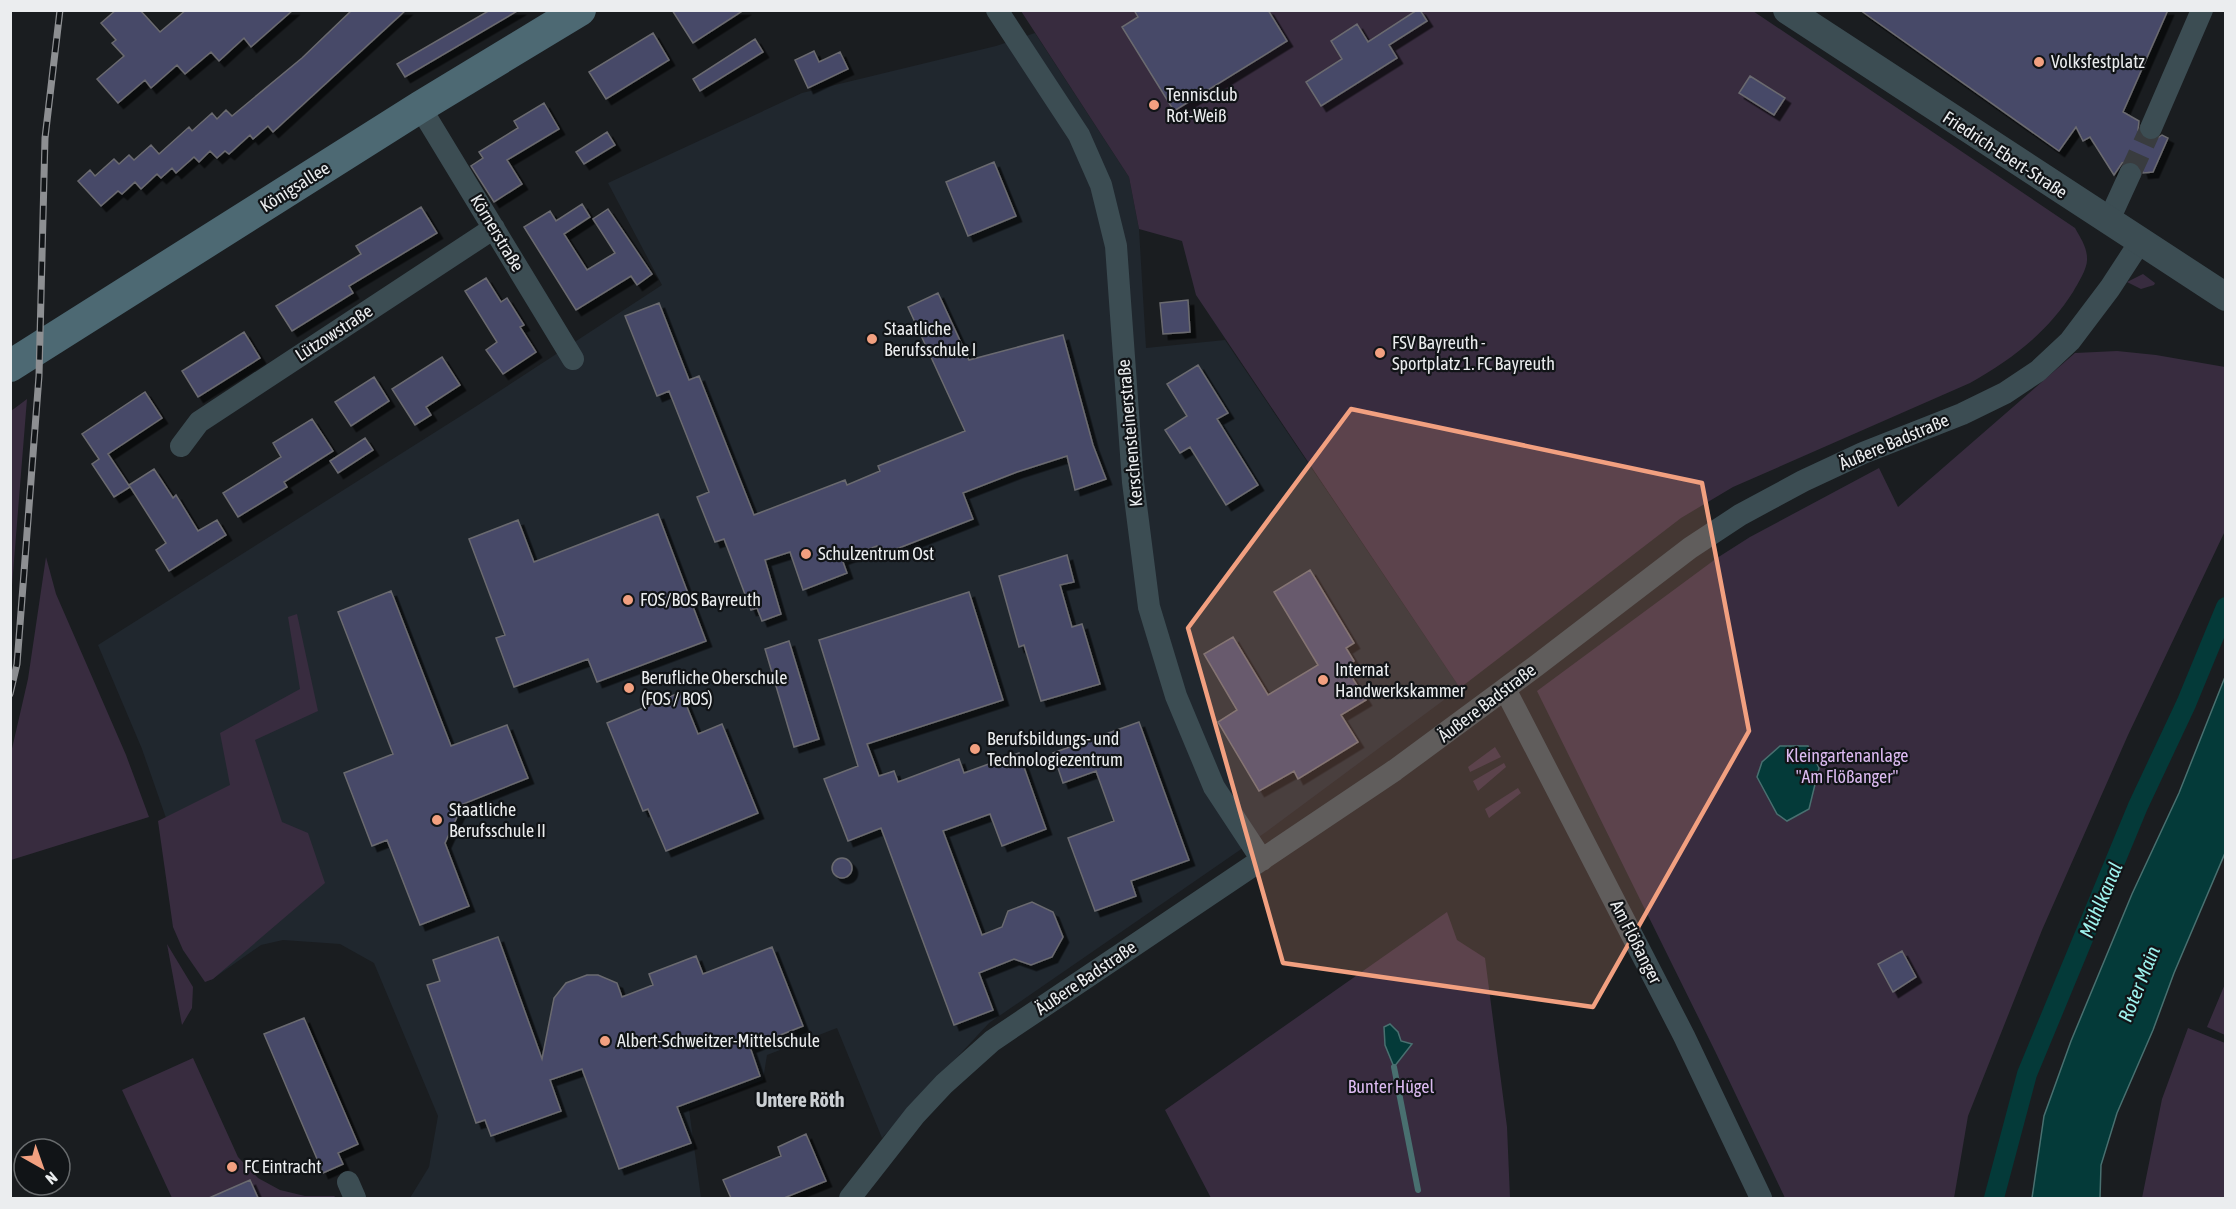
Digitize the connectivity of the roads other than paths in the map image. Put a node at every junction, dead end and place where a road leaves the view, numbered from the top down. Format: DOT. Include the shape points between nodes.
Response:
graph roads {
  1 [pos="580,10"];
  2 [pos="998,10"];
  3 [pos="1787,10"];
  4 [pos="2202,10"];
  5 [pos="420,108"];
  6 [pos="2151,128"];
  7 [pos="2130,174"];
  8 [pos="2108,222"];
  9 [pos="494,228"];
  10 [pos="2140,242"];
  11 [pos="2226,297"];
  12 [pos="573,360"];
  13 [pos="10,366"];
  14 [pos="181,446"];
  15 [pos="1505,689"];
  16 [pos="1262,860"];
  17 [pos="850,1198"];
  18 [pos="1761,1198"];
  1 -- 5 [label="main road, Königsallee"];
  2 -- 16 [label="street, Kerschensteinerstraße" via="1079,135 1101,185 1116,246 1133,482 1149,607 1176,696 1214,787"];
  3 -- 8 [label="street, Friedrich-Ebert-Straße"];
  4 -- 6 [label="street"];
  5 -- 9 [label="street, Körnerstraße"];
  5 -- 13 [label="main road, Königsallee"];
  7 -- 8 [label="street"];
  8 -- 10 [label="street, Friedrich-Ebert-Straße"];
  9 -- 12 [label="street, Körnerstraße"];
  9 -- 14 [label="street, Lützowstraße" via="198,422"];
  10 -- 11 [label="street, Friedrich-Ebert-Straße"];
  10 -- 15 [label="street, Äußere Badstraße" via="2070,341 2038,371 1962,414 1853,458 1740,515 1690,548"];
  15 -- 16 [label="street, Äußere Badstraße"];
  15 -- 18 [label="street, Am Flößanger" via="1684,1036"];
  16 -- 17 [label="street, Äußere Badstraße" via="992,1041 915,1115"];
}
